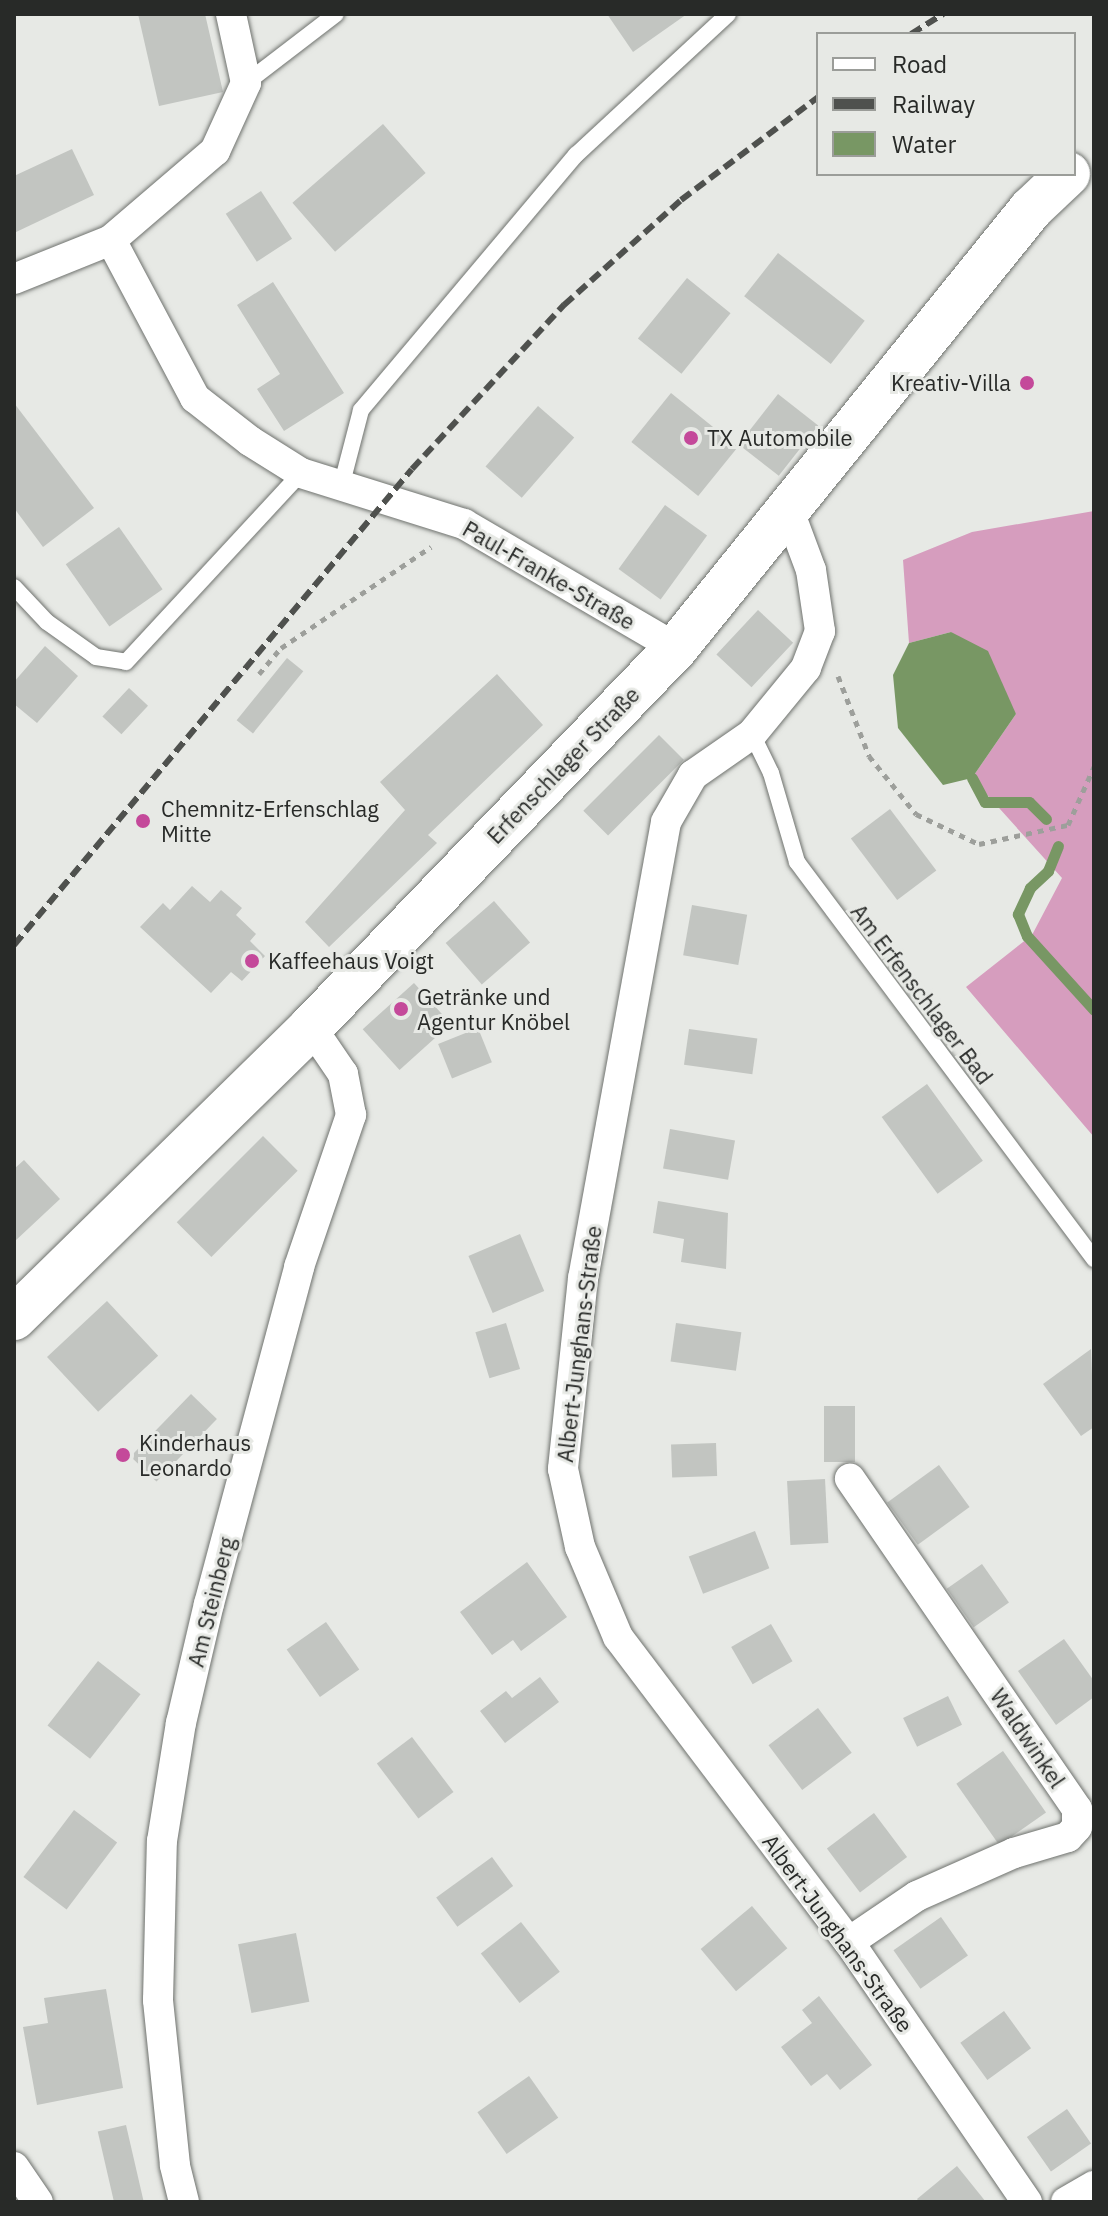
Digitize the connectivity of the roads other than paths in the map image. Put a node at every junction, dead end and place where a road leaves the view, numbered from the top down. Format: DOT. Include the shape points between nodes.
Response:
graph roads {
  1 [pos="231,14"];
  2 [pos="336,14"];
  3 [pos="728,14"];
  4 [pos="246,83"];
  5 [pos="1094,150"];
  6 [pos="1076,167"];
  7 [pos="1066,176"];
  8 [pos="111,240"];
  9 [pos="14,279"];
  10 [pos="301,473"];
  11 [pos="342,483"];
  12 [pos="789,511"];
  13 [pos="14,587"];
  14 [pos="676,648"];
  15 [pos="752,734"];
  16 [pos="311,1027"];
  17 [pos="1094,1259"];
  18 [pos="14,1318"];
  19 [pos="850,1479"];
  20 [pos="849,1942"];
  21 [pos="14,2167"];
  22 [pos="1094,2186"];
  23 [pos="38,2202"];
  24 [pos="184,2202"];
  25 [pos="1027,2202"];
  26 [pos="1066,2202"];
  1 -- 4 [label="street"];
  2 -- 4 [label="lane"];
  3 -- 11 [label="lane" via="628,101 576,155 361,410"];
  4 -- 8 [label="street" via="215,151"];
  5 -- 6 [label="main road"];
  7 -- 12 [label="main road, Erfenschlager Straße" via="1031,209"];
  8 -- 9 [label="street"];
  8 -- 10 [label="street, Paul-Franke-Straße" via="195,398"];
  10 -- 11 [label="street, Paul-Franke-Straße"];
  10 -- 13 [label="lane" via="126,662 96,657 47,622"];
  11 -- 14 [label="street, Paul-Franke-Straße" via="464,524"];
  12 -- 14 [label="main road, Erfenschlager Straße"];
  12 -- 15 [label="street, Albert-Junghans-Straße" via="811,570 820,631 806,668"];
  14 -- 16 [label="main road, Erfenschlager Straße"];
  15 -- 17 [label="lane, Am Erfenschlager Bad" via="771,773 797,862"];
  15 -- 20 [label="street, Albert-Junghans-Straße" via="693,775 666,822 583,1278 563,1469 580,1547 618,1637"];
  16 -- 18 [label="main road, Erfenschlager Straße"];
  16 -- 24 [label="street, Am Steinberg" via="343,1074 351,1115 299,1267 209,1604 181,1723 162,1841 158,2000 175,2165"];
  19 -- 20 [label="street, Waldwinkel" via="1077,1809 1077,1827 1068,1837 1014,1853 917,1896"];
  20 -- 25 [label="street, Albert-Junghans-Straße"];
  21 -- 23 [label="street"];
  22 -- 26 [label="street"];
}
